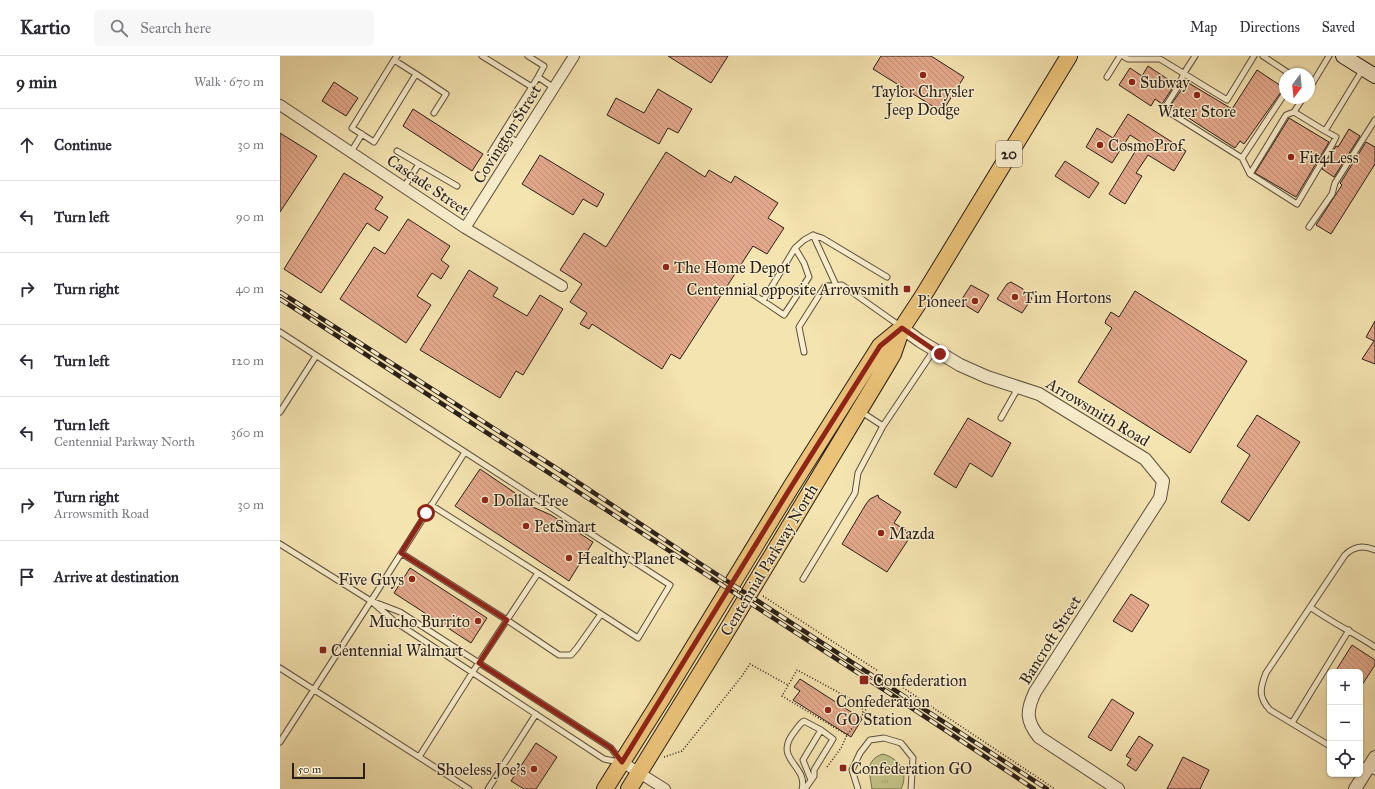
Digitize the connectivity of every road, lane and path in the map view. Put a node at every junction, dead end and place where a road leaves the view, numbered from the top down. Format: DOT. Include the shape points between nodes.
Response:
graph roads {
  1 [pos="482,56"];
  2 [pos="528,56"];
  3 [pos="574,56"];
  4 [pos="1069,56"];
  5 [pos="1122,56"];
  6 [pos="1195,56"];
  7 [pos="1254,56"];
  8 [pos="1263,56"];
  9 [pos="1329,56"];
  10 [pos="1343,56"];
  11 [pos="395,58"];
  12 [pos="1281,68"];
  13 [pos="1363,69"];
  14 [pos="1184,73"];
  15 [pos="416,74"];
  16 [pos="1375,76"];
  17 [pos="1107,77"];
  18 [pos="538,78"];
  19 [pos="1315,78"];
  20 [pos="532,87"];
  21 [pos="554,88"];
  22 [pos="1279,102"];
  23 [pos="1299,104"];
  24 [pos="280,105"];
  25 [pos="1294,112"];
  26 [pos="434,113"];
  27 [pos="1375,120"];
  28 [pos="1325,131"];
  29 [pos="503,133"];
  30 [pos="362,134"];
  31 [pos="519,143"];
  32 [pos="397,151"];
  33 [pos="350,152"];
  34 [pos="491,152"];
  35 [pos="1242,158"];
  36 [pos="419,164"];
  37 [pos="1250,174"];
  38 [pos="457,186"];
  39 [pos="404,187"];
  40 [pos="1309,227"];
  41 [pos="465,228"];
  42 [pos="813,235"];
  43 [pos="795,248"];
  44 [pos="887,277"];
  45 [pos="836,285"];
  46 [pos="562,286"];
  47 [pos="747,290"];
  48 [pos="763,300"];
  49 [pos="902,328"];
  50 [pos="280,332"];
  51 [pos="934,350"];
  52 [pos="804,352"];
  53 [pos="316,356"];
  54 [pos="1018,387"];
  55 [pos="859,410"];
  56 [pos="280,412"];
  57 [pos="1001,418"];
  58 [pos="883,426"];
  59 [pos="465,452"];
  60 [pos="1163,481"];
  61 [pos="431,505"];
  62 [pos="280,544"];
  63 [pos="1375,550"];
  64 [pos="401,553"];
  65 [pos="538,573"];
  66 [pos="804,579"];
  67 [pos="762,595"];
  68 [pos="371,601"];
  69 [pos="1310,607"];
  70 [pos="601,614"];
  71 [pos="507,620"];
  72 [pos="1349,630"];
  73 [pos="1375,647"];
  74 [pos="479,663"];
  75 [pos="280,668"];
  76 [pos="878,671"];
  77 [pos="472,673"];
  78 [pos="893,681"];
  79 [pos="788,686"];
  80 [pos="314,689"];
  81 [pos="867,707"];
  82 [pos="536,714"];
  83 [pos="863,715"];
  84 [pos="1292,723"];
  85 [pos="821,730"];
  86 [pos="847,735"];
  87 [pos="280,742"];
  88 [pos="1327,744"];
  89 [pos="419,757"];
  90 [pos="664,757"];
  91 [pos="1375,757"];
  92 [pos="622,762"];
  93 [pos="827,767"];
  94 [pos="1368,768"];
  95 [pos="639,772"];
  96 [pos="811,780"];
  97 [pos="469,789"];
  98 [pos="488,789"];
  99 [pos="605,789"];
  100 [pos="629,789"];
  101 [pos="665,789"];
  102 [pos="802,789"];
  103 [pos="805,789"];
  104 [pos="858,789"];
  105 [pos="910,789"];
  106 [pos="1055,789"];
  107 [pos="1118,789"];
  108 [pos="1355,789"];
  1 -- 20 [label="lane"];
  2 -- 18 [label="lane" via="544,66"];
  3 -- 21 [label="street, Covington Street"];
  4 -- 49 [label="main road, Centennial Parkway North / 20"];
  5 -- 14 [label="lane" via="1128,59 1160,59"];
  5 -- 17 [label="lane"];
  6 -- 14 [label="lane"];
  7 -- 14 [label="lane" via="1227,100"];
  8 -- 12 [label="lane"];
  9 -- 19 [label="lane"];
  10 -- 13 [label="main road"];
  11 -- 15 [label="lane"];
  11 -- 30 [label="lane" via="352,128"];
  13 -- 16 [label="main road"];
  13 -- 28 [label="lane"];
  14 -- 35 [label="lane" via="1164,109"];
  15 -- 26 [label="lane" via="446,94"];
  15 -- 30 [label="lane" via="374,142"];
  18 -- 20 [label="lane"];
  18 -- 21 [label="lane"];
  20 -- 29 [label="lane"];
  21 -- 31 [label="street, Covington Street"];
  22 -- 35 [label="lane"];
  23 -- 25 [label="lane"];
  24 -- 33 [label="street, Cascade Street"];
  25 -- 28 [label="lane"];
  25 -- 37 [label="lane" via="1286,115"];
  27 -- 40 [label="lane" via="1335,184 1332,194"];
  28 -- 37 [label="lane" via="1336,137 1297,204"];
  29 -- 31 [label="lane"];
  29 -- 34 [label="lane"];
  30 -- 33 [label="lane"];
  31 -- 41 [label="street, Covington Street"];
  32 -- 36 [label="lane"];
  33 -- 39 [label="street, Cascade Street"];
  35 -- 37 [label="lane"];
  36 -- 38 [label="lane"];
  36 -- 39 [label="lane"];
  39 -- 41 [label="street, Cascade Street"];
  41 -- 46 [label="street, Cascade Street"];
  42 -- 43 [label="lane"];
  42 -- 44 [label="lane"];
  42 -- 45 [label="lane"];
  43 -- 48 [label="lane"];
  43 -- 48 [label="lane" via="809,277 784,315"];
  45 -- 49 [label="lane" via="842,285 856,294"];
  45 -- 52 [label="lane" via="825,286 799,327"];
  47 -- 48 [label="lane"];
  49 -- 51 [label="street, Arrowsmith Road"];
  49 -- 55 [label="main road, Centennial Parkway North / 20" via="893,354"];
  49 -- 92 [label="main road, Centennial Parkway North / 20" via="880,346"];
  50 -- 53 [label="lane"];
  51 -- 54 [label="street, Arrowsmith Road" via="987,377"];
  51 -- 58 [label="lane"];
  53 -- 56 [label="lane"];
  53 -- 59 [label="lane"];
  54 -- 57 [label="lane"];
  54 -- 60 [label="street, Arrowsmith Road" via="1039,394 1145,460"];
  55 -- 58 [label="lane"];
  55 -- 95 [label="main road, Centennial Parkway North / 20"];
  58 -- 66 [label="lane" via="858,473 855,493"];
  59 -- 61 [label="lane"];
  59 -- 70 [label="lane" via="670,585 638,638"];
  60 -- 107 [label="street, Bancroft Street" via="1160,498 1036,692 1029,711 1031,728 1039,737"];
  61 -- 64 [label="lane"];
  61 -- 65 [label="lane"];
  62 -- 68 [label="lane"];
  63 -- 69 [label="lane" via="1359,547 1349,551"];
  64 -- 68 [label="lane"];
  64 -- 71 [label="lane"];
  65 -- 70 [label="lane"];
  65 -- 71 [label="lane"];
  67 -- 76 [label="path"];
  68 -- 74 [label="lane" via="400,612"];
  68 -- 77 [label="lane" via="394,621"];
  68 -- 80 [label="lane"];
  69 -- 72 [label="lane"];
  69 -- 84 [label="lane" via="1266,673 1261,687 1262,697 1270,710"];
  70 -- 71 [label="lane" via="571,655 559,655"];
  71 -- 74 [label="lane"];
  72 -- 73 [label="lane"];
  72 -- 84 [label="lane"];
  74 -- 77 [label="lane"];
  74 -- 92 [label="lane" via="611,748"];
  75 -- 80 [label="lane"];
  77 -- 82 [label="lane"];
  77 -- 89 [label="lane"];
  78 -- 106 [label="path"];
  79 -- 83 [label="path" via="798,670 862,705"];
  79 -- 86 [label="path" via="782,696"];
  79 -- 90 [label="path" via="750,664 682,751"];
  80 -- 87 [label="lane"];
  80 -- 89 [label="lane"];
  81 -- 83 [label="path"];
  82 -- 92 [label="lane" via="604,759"];
  82 -- 98 [label="lane"];
  83 -- 86 [label="path"];
  84 -- 88 [label="lane"];
  85 -- 96 [label="lane" via="803,760"];
  85 -- 96 [label="lane" via="833,739 814,770"];
  85 -- 102 [label="lane" via="804,721 788,740 788,755 800,773"];
  86 -- 93 [label="path"];
  89 -- 97 [label="lane"];
  91 -- 94 [label="street"];
  92 -- 95 [label="street"];
  92 -- 99 [label="main road, Centennial Parkway North / 20"];
  94 -- 108 [label="street"];
  95 -- 100 [label="main road, Centennial Parkway North"];
  95 -- 101 [label="street"];
  96 -- 103 [label="lane"];
  104 -- 105 [label="lane" via="852,770 860,753 870,740 884,738 901,743 913,758"];
}
